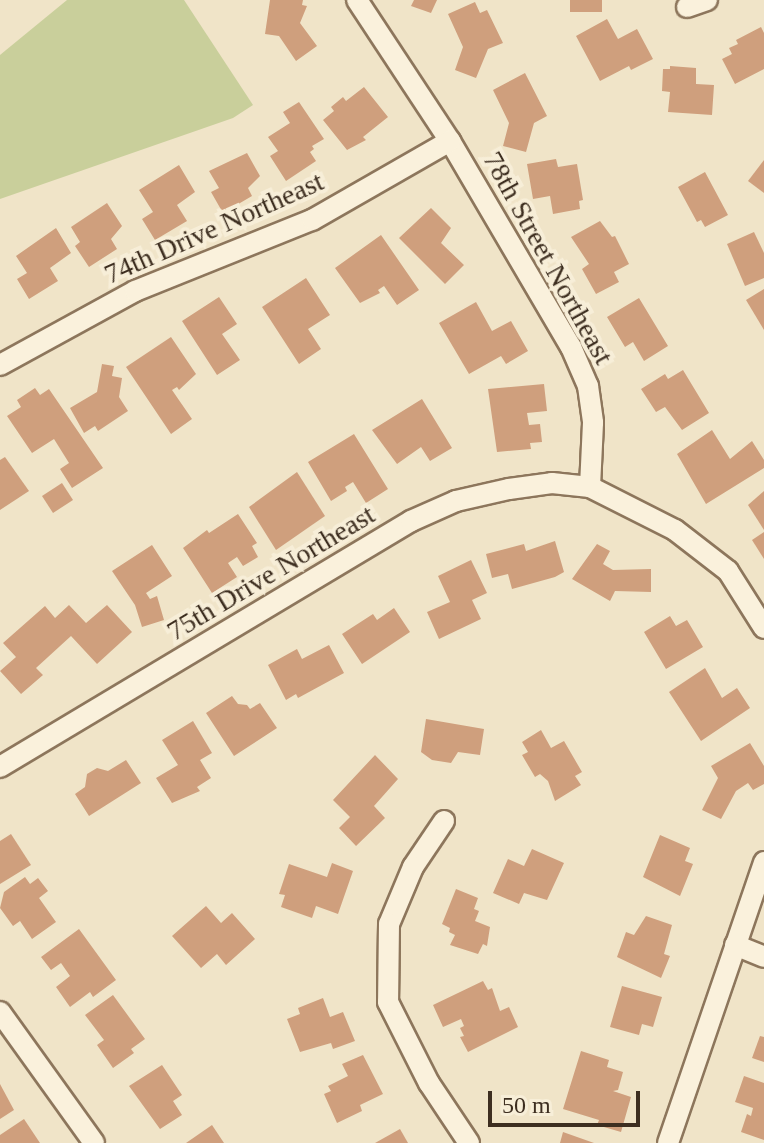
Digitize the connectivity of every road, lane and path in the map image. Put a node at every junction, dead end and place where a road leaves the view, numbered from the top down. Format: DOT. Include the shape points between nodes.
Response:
graph roads {
  1 [pos="357,0"];
  2 [pos="707,0"];
  3 [pos="687,7"];
  4 [pos="450,141"];
  5 [pos="0,365"];
  6 [pos="590,487"];
  7 [pos="764,628"];
  8 [pos="0,767"];
  9 [pos="444,821"];
  10 [pos="764,862"];
  11 [pos="735,945"];
  12 [pos="764,957"];
  13 [pos="0,1012"];
  14 [pos="94,1143"];
  15 [pos="469,1143"];
  16 [pos="668,1143"];
  1 -- 4 [label="street, 78th Street Northeast"];
  2 -- 3 [label="street"];
  4 -- 5 [label="street, 74th Drive Northeast" via="312,220 135,291"];
  4 -- 6 [label="street, 78th Street Northeast" via="571,347 588,386 593,423"];
  6 -- 7 [label="street" via="675,530 728,571"];
  6 -- 8 [label="street, 75th Drive Northeast" via="552,483 509,489 456,501 411,521"];
  9 -- 15 [label="street" via="413,867 389,924 388,1002 429,1083"];
  10 -- 11 [label="street"];
  11 -- 12 [label="street"];
  11 -- 16 [label="street"];
  13 -- 14 [label="street"];
}
